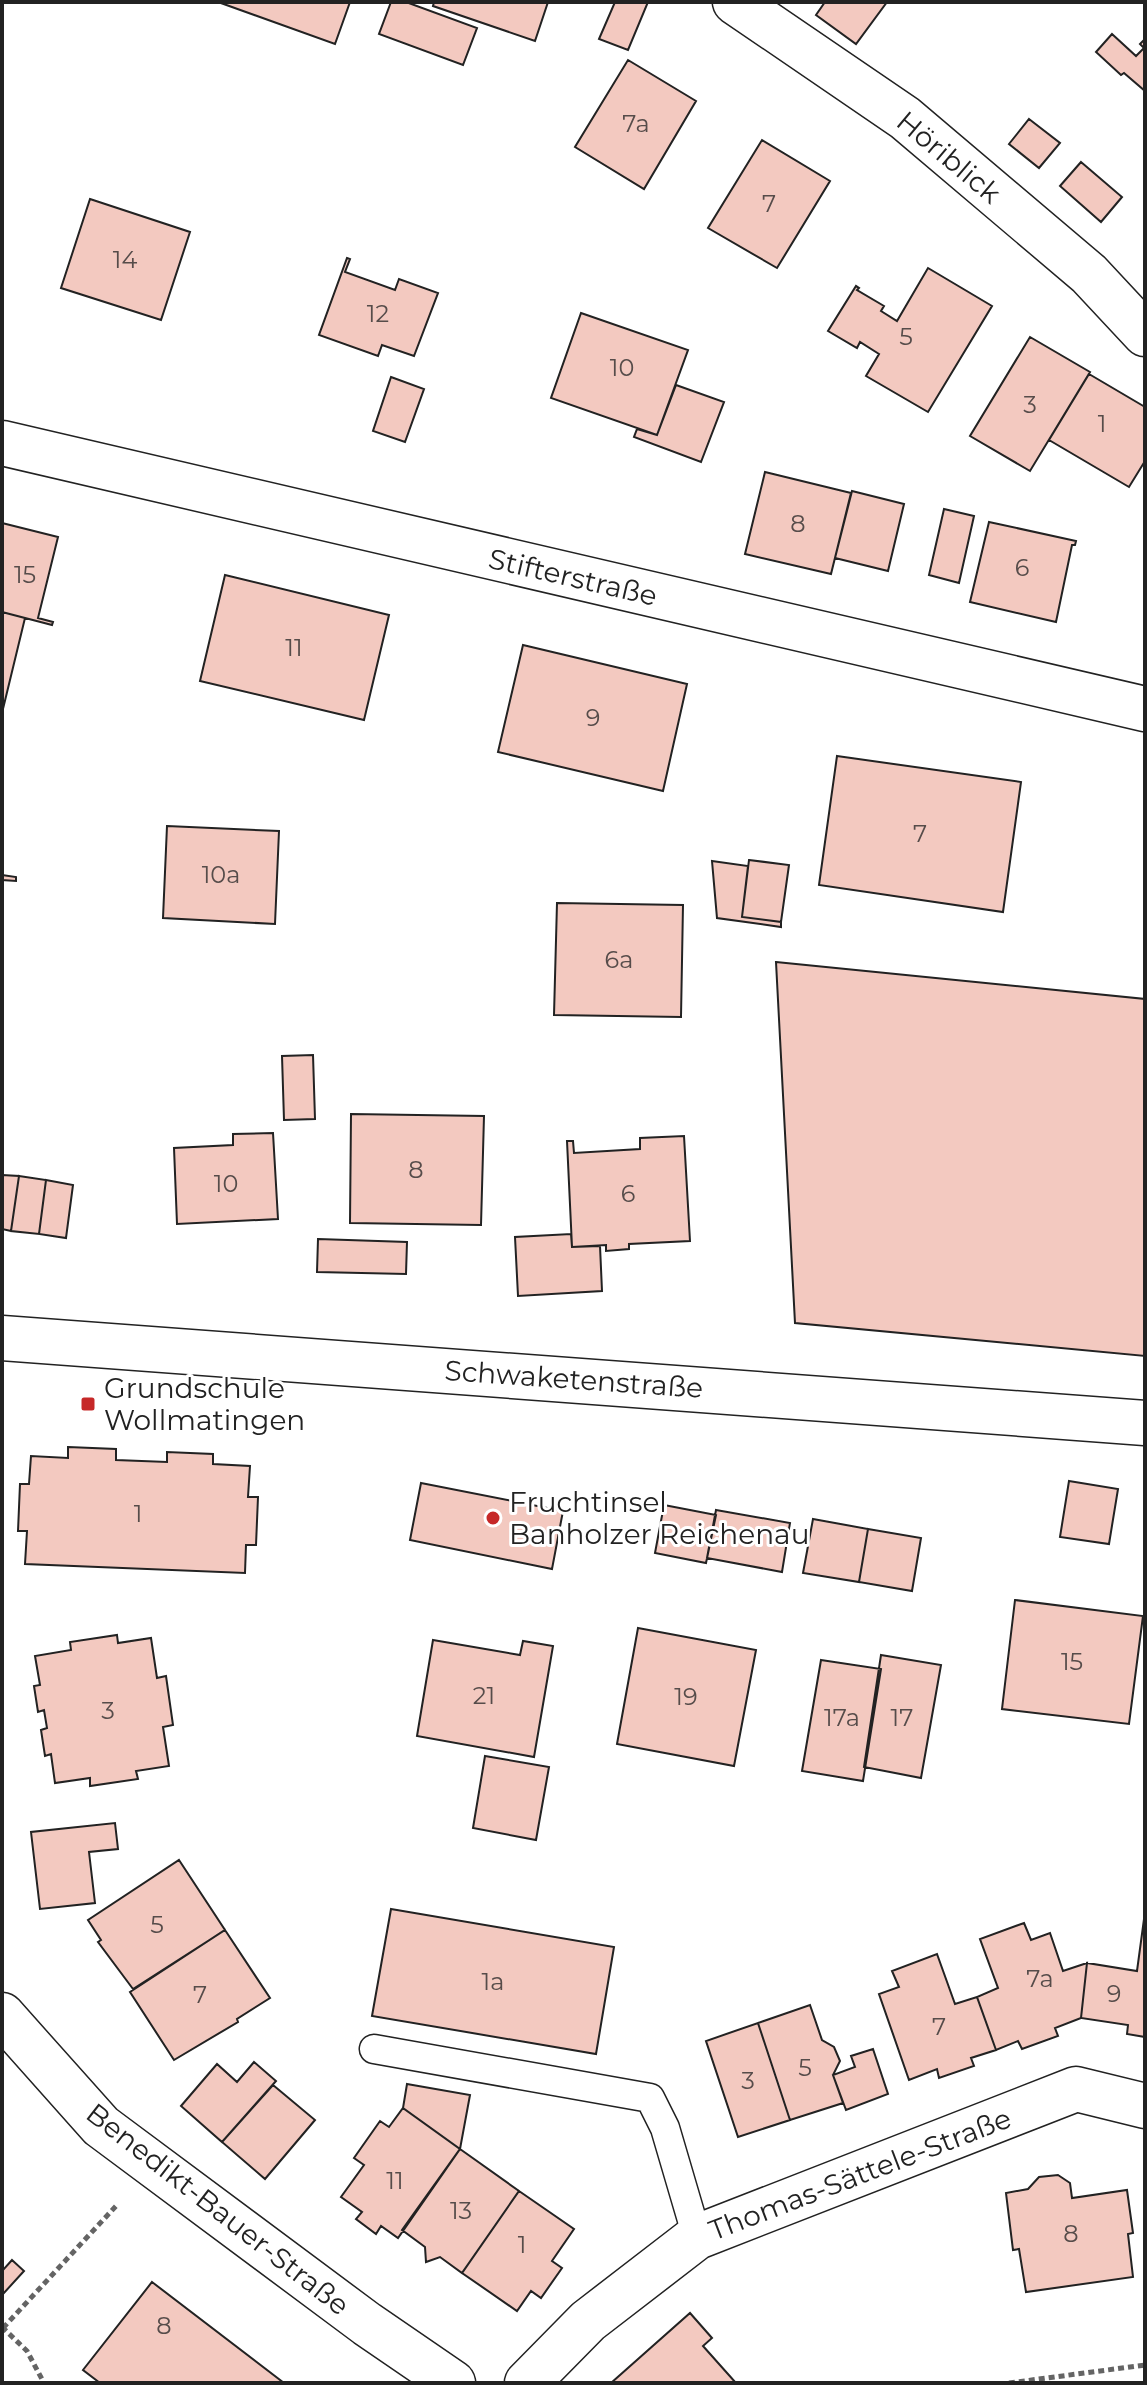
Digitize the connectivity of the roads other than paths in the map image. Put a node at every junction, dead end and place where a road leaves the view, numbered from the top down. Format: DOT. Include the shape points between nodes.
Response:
graph roads {
  1 [pos="735,2"];
  2 [pos="1145,334"];
  3 [pos="2,443"];
  4 [pos="1145,709"];
  5 [pos="2,1338"];
  6 [pos="1145,1423"];
  7 [pos="2,2015"];
  8 [pos="374,2049"];
  9 [pos="1145,2106"];
  10 [pos="697,2237"];
  11 [pos="453,2383"];
  12 [pos="527,2383"];
  1 -- 2 [label="street, Höriblick" via="905,118 1089,274"];
  3 -- 4 [label="street, Stifterstraße"];
  5 -- 6 [label="street, Schwaketenstraße"];
  7 -- 11 [label="street, Benedikt-Bauer-Straße" via="101,2126"];
  8 -- 10 [label="lane" via="650,2098 665,2128"];
  9 -- 10 [label="street, Thomas-Sättele-Straße" via="1076,2089"];
  10 -- 12 [label="street, Thomas-Sättele-Straße" via="588,2321"];
}
